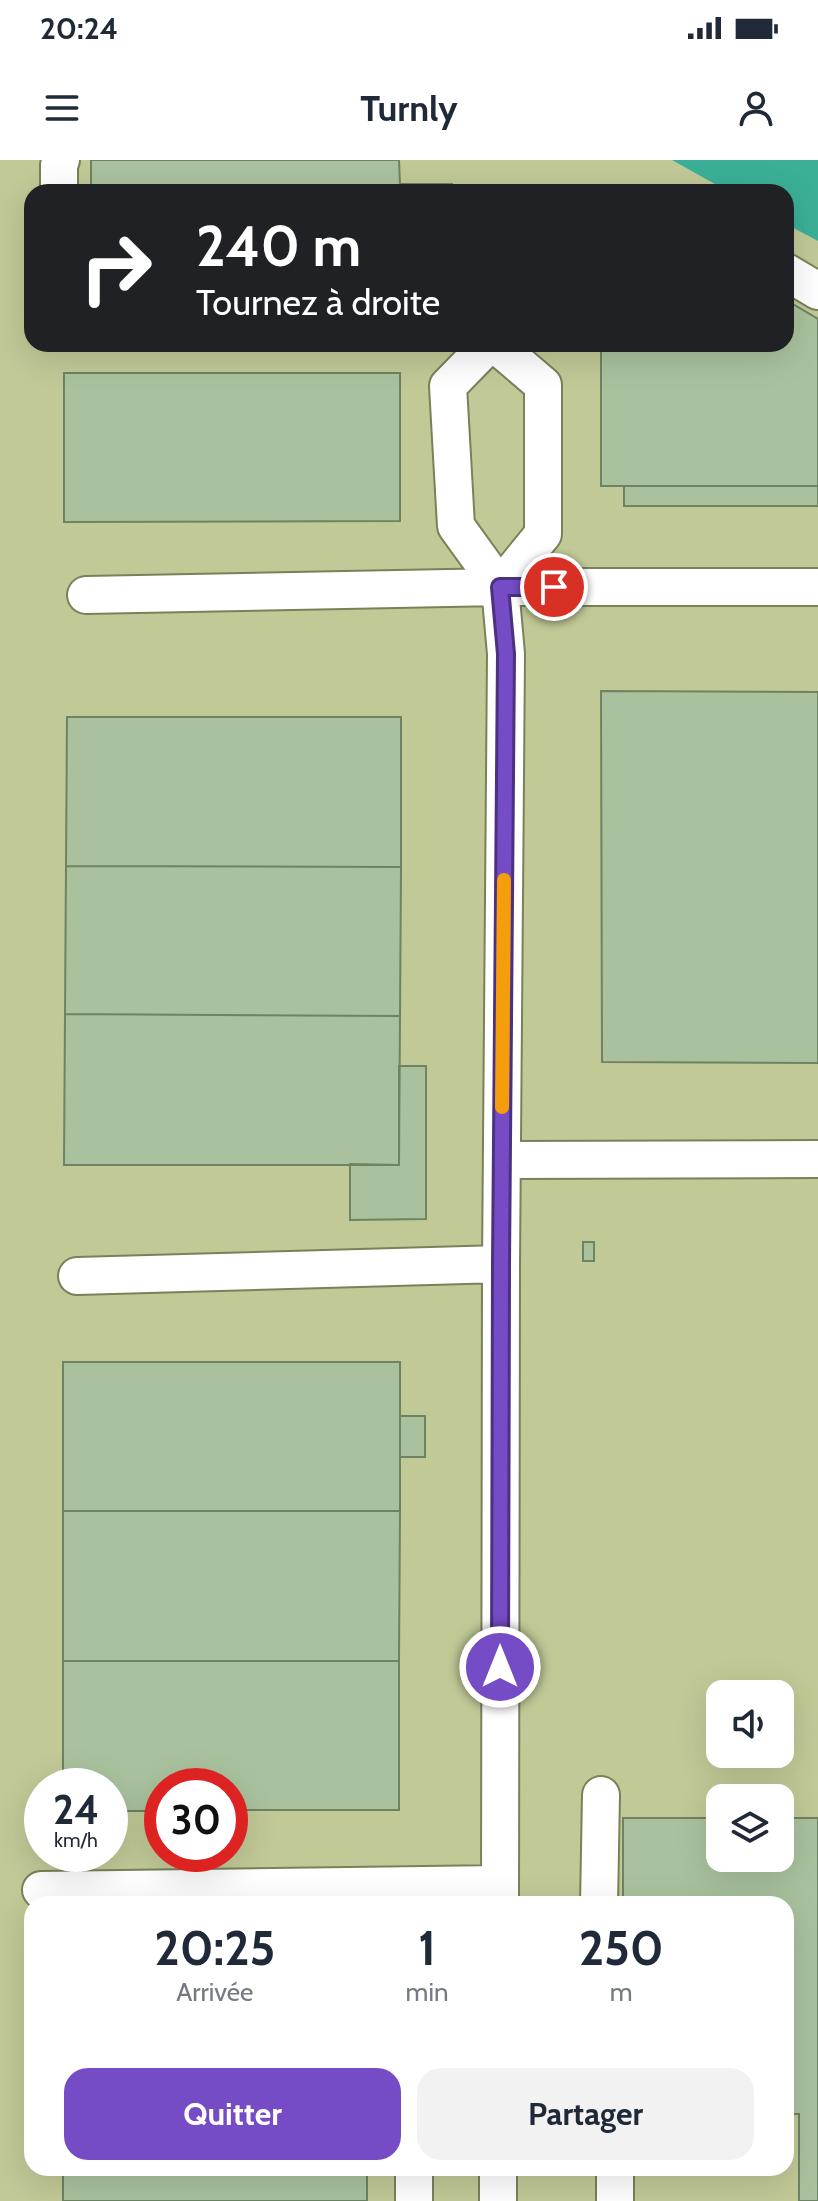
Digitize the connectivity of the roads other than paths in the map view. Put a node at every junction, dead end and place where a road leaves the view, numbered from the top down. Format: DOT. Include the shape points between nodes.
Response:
graph roads {
  1 [pos="61,160"];
  2 [pos="59,184"];
  3 [pos="794,277"];
  4 [pos="818,291"];
  5 [pos="484,352"];
  6 [pos="502,352"];
  7 [pos="500,587"];
  8 [pos="818,587"];
  9 [pos="86,595"];
  10 [pos="818,1159"];
  11 [pos="502,1160"];
  12 [pos="501,1264"];
  13 [pos="77,1276"];
  14 [pos="601,1795"];
  15 [pos="41,1890"];
  16 [pos="414,1894"];
  17 [pos="500,1894"];
  18 [pos="599,1896"];
  19 [pos="414,2176"];
  20 [pos="498,2176"];
  21 [pos="615,2176"];
  22 [pos="414,2201"];
  23 [pos="498,2201"];
  24 [pos="615,2201"];
  1 -- 2 [label="street"];
  3 -- 4 [label="street"];
  5 -- 7 [label="street" via="448,386 456,526"];
  6 -- 7 [label="street" via="543,385 543,534"];
  7 -- 8 [label="street"];
  7 -- 9 [label="street"];
  7 -- 11 [label="street" via="506,654"];
  10 -- 11 [label="street"];
  11 -- 12 [label="street"];
  12 -- 13 [label="street"];
  12 -- 17 [label="street"];
  14 -- 18 [label="street"];
  15 -- 16 [label="street"];
  16 -- 17 [label="street"];
  19 -- 22 [label="street"];
  20 -- 23 [label="street"];
  21 -- 24 [label="street"];
}
